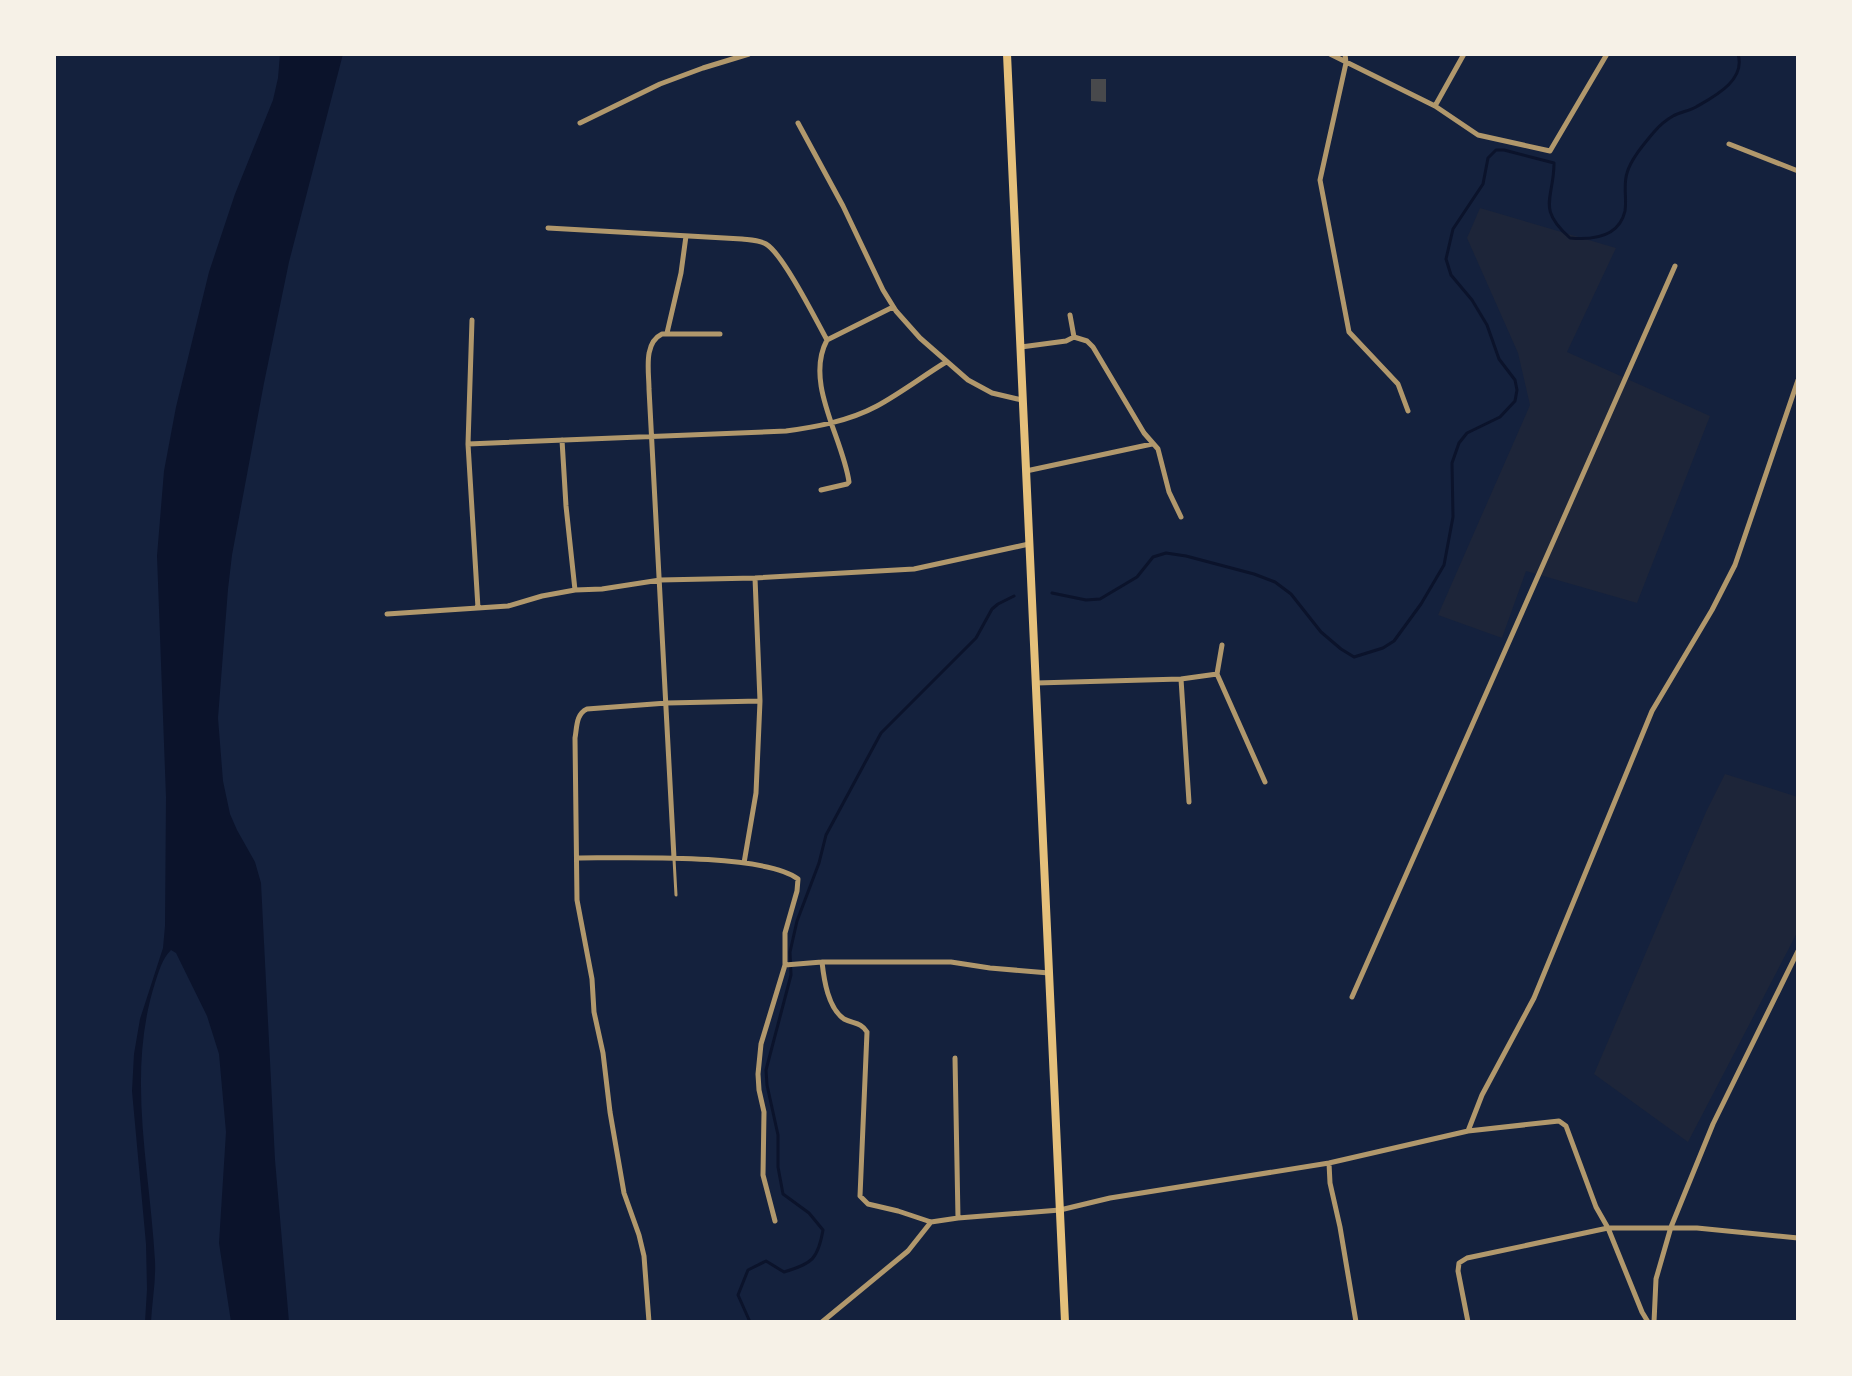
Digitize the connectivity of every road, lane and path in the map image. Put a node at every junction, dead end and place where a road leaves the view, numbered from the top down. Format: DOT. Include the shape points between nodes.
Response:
graph roads {
  1 [pos="749,54"];
  2 [pos="1007,54"];
  3 [pos="1330,54"];
  4 [pos="1345,54"];
  5 [pos="1464,54"];
  6 [pos="1607,54"];
  7 [pos="1346,63"];
  8 [pos="1435,106"];
  9 [pos="580,123"];
  10 [pos="798,123"];
  11 [pos="1729,144"];
  12 [pos="1798,171"];
  13 [pos="548,228"];
  14 [pos="686,236"];
  15 [pos="1675,266"];
  16 [pos="893,307"];
  17 [pos="1070,315"];
  18 [pos="472,320"];
  19 [pos="667,333"];
  20 [pos="720,334"];
  21 [pos="1074,337"];
  22 [pos="827,340"];
  23 [pos="1020,347"];
  24 [pos="946,362"];
  25 [pos="1798,380"];
  26 [pos="1022,400"];
  27 [pos="1408,411"];
  28 [pos="830,423"];
  29 [pos="653,437"];
  30 [pos="562,440"];
  31 [pos="1153,443"];
  32 [pos="468,444"];
  33 [pos="1026,471"];
  34 [pos="821,490"];
  35 [pos="1181,517"];
  36 [pos="1029,544"];
  37 [pos="755,578"];
  38 [pos="660,580"];
  39 [pos="575,590"];
  40 [pos="478,608"];
  41 [pos="387,614"];
  42 [pos="1222,645"];
  43 [pos="1217,674"];
  44 [pos="1181,679"];
  45 [pos="1036,683"];
  46 [pos="760,701"];
  47 [pos="667,703"];
  48 [pos="1265,782"];
  49 [pos="1189,802"];
  50 [pos="577,858"];
  51 [pos="674,858"];
  52 [pos="744,863"];
  53 [pos="676,895"];
  54 [pos="1798,951"];
  55 [pos="822,962"];
  56 [pos="787,965"];
  57 [pos="1049,973"];
  58 [pos="1352,997"];
  59 [pos="955,1058"];
  60 [pos="1468,1131"];
  61 [pos="1329,1163"];
  62 [pos="1060,1210"];
  63 [pos="958,1218"];
  64 [pos="775,1221"];
  65 [pos="931,1222"];
  66 [pos="1671,1227"];
  67 [pos="1608,1228"];
  68 [pos="1798,1238"];
  69 [pos="649,1322"];
  70 [pos="822,1322"];
  71 [pos="1065,1322"];
  72 [pos="1356,1322"];
  73 [pos="1468,1322"];
  74 [pos="1648,1322"];
  75 [pos="1654,1322"];
  1 -- 9 [label="street" via="660,84"];
  2 -- 23 [label="main road"];
  3 -- 7 [label="street"];
  4 -- 7 [label="street"];
  5 -- 8 [label="street"];
  6 -- 8 [label="street" via="1550,151 1478,135"];
  7 -- 8 [label="street"];
  7 -- 27 [label="street" via="1320,180 1349,332 1398,384"];
  10 -- 16 [label="street"];
  11 -- 12 [label="street"];
  13 -- 14 [label="street"];
  14 -- 19 [label="street"];
  14 -- 22 [label="street" via="767,245"];
  15 -- 58 [label="street"];
  16 -- 22 [label="street"];
  16 -- 24 [label="street"];
  17 -- 21 [label="street"];
  18 -- 32 [label="street"];
  19 -- 20 [label="street"];
  19 -- 29 [label="street" via="655,337 650,351"];
  21 -- 23 [label="street"];
  21 -- 31 [label="street" via="1093,347"];
  22 -- 28 [label="street" via="820,352 820,373"];
  23 -- 26 [label="main road"];
  24 -- 26 [label="street" via="983,389"];
  24 -- 28 [label="street" via="876,407"];
  25 -- 60 [label="street" via="1735,565 1652,711 1534,998"];
  26 -- 33 [label="main road"];
  28 -- 29 [label="street" via="786,431"];
  28 -- 34 [label="street" via="849,482"];
  29 -- 30 [label="street"];
  29 -- 38 [label="street"];
  30 -- 32 [label="street"];
  30 -- 39 [label="street"];
  31 -- 33 [label="street"];
  31 -- 35 [label="street"];
  32 -- 40 [label="street"];
  33 -- 36 [label="main road"];
  36 -- 37 [label="street" via="914,569"];
  36 -- 45 [label="main road"];
  37 -- 38 [label="street"];
  37 -- 46 [label="street"];
  38 -- 39 [label="street"];
  38 -- 47 [label="street"];
  39 -- 40 [label="street"];
  40 -- 41 [label="street"];
  42 -- 43 [label="street"];
  43 -- 44 [label="street"];
  43 -- 48 [label="street"];
  44 -- 45 [label="street"];
  44 -- 49 [label="street"];
  45 -- 57 [label="main road"];
  46 -- 47 [label="street"];
  46 -- 52 [label="street" via="756,801"];
  47 -- 50 [label="street" via="581,712 575,738"];
  47 -- 51 [label="street"];
  50 -- 51 [label="street"];
  50 -- 69 [label="street" via="577,900 594,1012 624,1193 644,1256"];
  51 -- 52 [label="street"];
  51 -- 53 [label="lane"];
  52 -- 56 [label="street" via="798,879 785,933"];
  54 -- 66 [label="street" via="1713,1124"];
  55 -- 56 [label="street"];
  55 -- 57 [label="street" via="951,962"];
  55 -- 65 [label="street" via="833,1006 867,1032 860,1196 868,1204"];
  56 -- 64 [label="street" via="761,1044 758,1074 764,1112 763,1175"];
  57 -- 62 [label="main road"];
  59 -- 63 [label="street"];
  60 -- 61 [label="street"];
  60 -- 67 [label="street" via="1563,1122"];
  61 -- 62 [label="street"];
  61 -- 72 [label="street"];
  62 -- 63 [label="street"];
  62 -- 71 [label="main road"];
  63 -- 65 [label="street"];
  65 -- 70 [label="street" via="908,1251"];
  66 -- 67 [label="street"];
  66 -- 68 [label="street"];
  66 -- 75 [label="street" via="1656,1279"];
  67 -- 73 [label="street" via="1459,1263"];
  67 -- 74 [label="street"];
}
